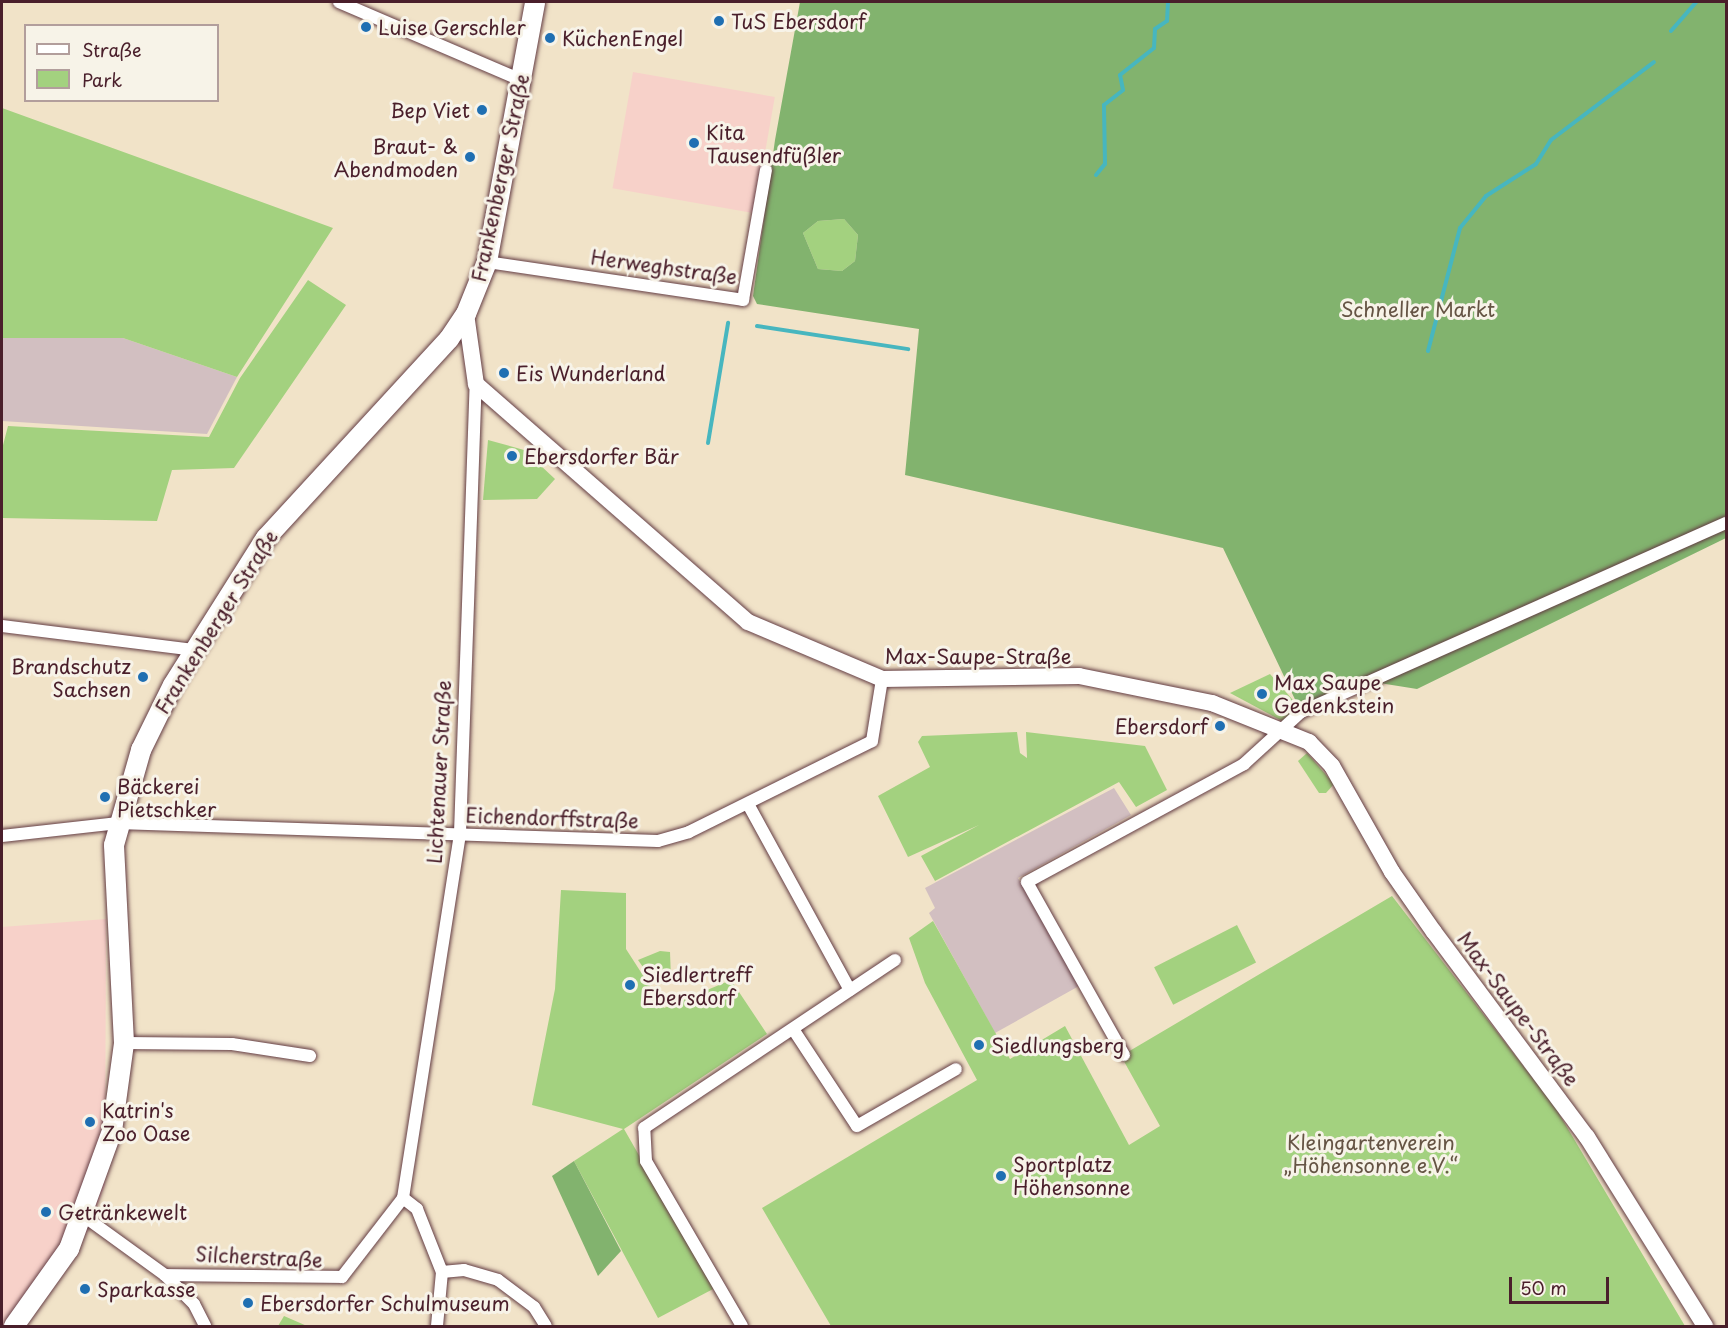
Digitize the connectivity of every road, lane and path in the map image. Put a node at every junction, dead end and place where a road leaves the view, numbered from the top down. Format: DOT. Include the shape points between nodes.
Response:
graph roads {
  1 [pos="339,2"];
  2 [pos="536,2"];
  3 [pos="521,80"];
  4 [pos="766,170"];
  5 [pos="487,262"];
  6 [pos="466,314"];
  7 [pos="476,384"];
  8 [pos="1726,524"];
  9 [pos="2,626"];
  10 [pos="194,650"];
  11 [pos="882,679"];
  12 [pos="1284,733"];
  13 [pos="748,804"];
  14 [pos="118,823"];
  15 [pos="460,833"];
  16 [pos="2,836"];
  17 [pos="894,960"];
  18 [pos="850,990"];
  19 [pos="793,1029"];
  20 [pos="124,1043"];
  21 [pos="1124,1055"];
  22 [pos="310,1056"];
  23 [pos="956,1070"];
  24 [pos="403,1198"];
  25 [pos="85,1217"];
  26 [pos="442,1272"];
  27 [pos="165,1275"];
  28 [pos="14,1326"];
  29 [pos="205,1326"];
  30 [pos="437,1326"];
  31 [pos="546,1326"];
  32 [pos="742,1326"];
  33 [pos="1705,1326"];
  1 -- 3 [label="street"];
  2 -- 3 [label="main road, Frankenberger Straße"];
  3 -- 5 [label="main road, Frankenberger Straße"];
  4 -- 5 [label="street, Herweghstraße" via="743,300"];
  5 -- 6 [label="main road, Frankenberger Straße"];
  6 -- 7 [label="street, Lichtenauer Straße"];
  6 -- 10 [label="main road, Frankenberger Straße" via="444,345 281,518"];
  7 -- 11 [label="street, Max-Saupe-Straße" via="748,622"];
  7 -- 15 [label="street, Lichtenauer Straße"];
  8 -- 12 [label="street" via="1372,676 1301,712"];
  9 -- 10 [label="street"];
  10 -- 14 [label="main road, Frankenberger Straße" via="141,750"];
  11 -- 12 [label="street, Max-Saupe-Straße" via="1079,676 1212,703"];
  11 -- 13 [label="street, Eichendorffstraße" via="873,741"];
  12 -- 21 [label="street" via="1244,764 1027,882"];
  12 -- 33 [label="street, Max-Saupe-Straße" via="1310,742 1332,766 1392,872 1587,1137"];
  13 -- 15 [label="street, Eichendorffstraße" via="658,841"];
  13 -- 18 [label="street"];
  14 -- 15 [label="street, Eichendorffstraße"];
  14 -- 16 [label="street, Eichendorffstraße"];
  14 -- 20 [label="main road, Frankenberger Straße" via="113,878"];
  15 -- 24 [label="street, Lichtenauer Straße"];
  17 -- 18 [label="street"];
  18 -- 19 [label="street"];
  19 -- 23 [label="street" via="857,1126"];
  19 -- 32 [label="street" via="644,1128 646,1161"];
  20 -- 22 [label="street" via="232,1044"];
  20 -- 25 [label="main road, Frankenberger Straße" via="112,1131"];
  24 -- 26 [label="street" via="417,1209"];
  24 -- 27 [label="street, Silcherstraße" via="351,1273 332,1280"];
  25 -- 27 [label="street"];
  25 -- 28 [label="main road, Frankenberger Straße" via="50,1282"];
  26 -- 30 [label="street"];
  26 -- 31 [label="street" via="464,1270 498,1280 534,1307"];
  27 -- 29 [label="street" via="194,1304"];
}
